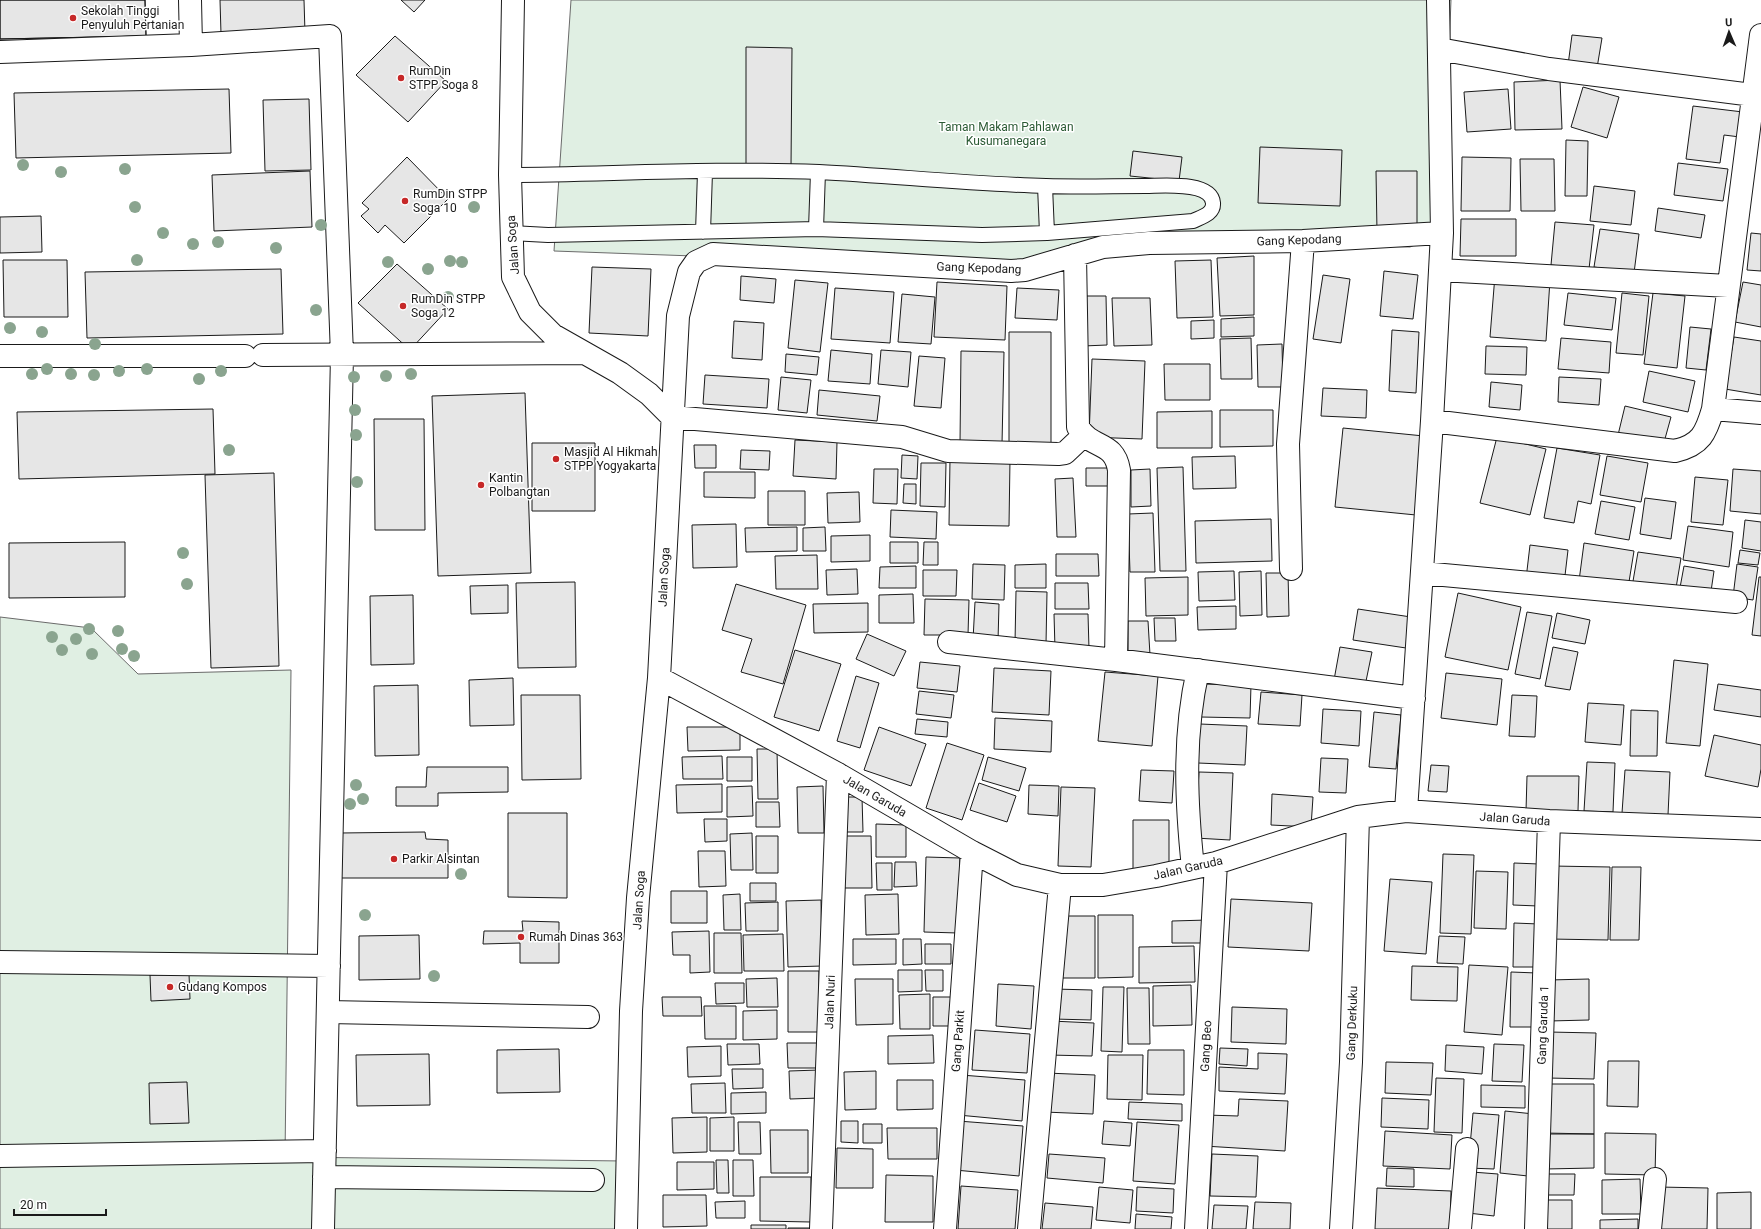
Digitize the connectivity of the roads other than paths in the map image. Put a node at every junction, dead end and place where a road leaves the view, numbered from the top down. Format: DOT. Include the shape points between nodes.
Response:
graph roads {
  1 [pos="190,0"];
  2 [pos="513,0"];
  3 [pos="1438,0"];
  4 [pos="1761,35"];
  5 [pos="191,45"];
  6 [pos="1439,50"];
  7 [pos="0,52"];
  8 [pos="1757,96"];
  9 [pos="705,172"];
  10 [pos="818,172"];
  11 [pos="510,175"];
  12 [pos="1045,186"];
  13 [pos="816,229"];
  14 [pos="703,232"];
  15 [pos="1047,233"];
  16 [pos="1442,233"];
  17 [pos="511,234"];
  18 [pos="1303,241"];
  19 [pos="1075,255"];
  20 [pos="1440,270"];
  21 [pos="1728,286"];
  22 [pos="583,352"];
  23 [pos="342,355"];
  24 [pos="0,356"];
  25 [pos="1713,409"];
  26 [pos="1761,413"];
  27 [pos="672,417"];
  28 [pos="1432,421"];
  29 [pos="1083,436"];
  30 [pos="1291,570"];
  31 [pos="1422,573"];
  32 [pos="1736,602"];
  33 [pos="949,642"];
  34 [pos="1116,660"];
  35 [pos="1198,670"];
  36 [pos="659,678"];
  37 [pos="1414,698"];
  38 [pos="838,774"];
  39 [pos="1406,811"];
  40 [pos="1358,817"];
  41 [pos="1549,821"];
  42 [pos="1759,826"];
  43 [pos="972,852"];
  44 [pos="1216,863"];
  45 [pos="1193,868"];
  46 [pos="1060,885"];
  47 [pos="0,962"];
  48 [pos="329,966"];
  49 [pos="328,1012"];
  50 [pos="588,1017"];
  51 [pos="1467,1149"];
  52 [pos="325,1151"];
  53 [pos="0,1156"];
  54 [pos="324,1177"];
  55 [pos="1655,1179"];
  56 [pos="593,1180"];
  57 [pos="323,1229"];
  58 [pos="626,1229"];
  59 [pos="821,1229"];
  60 [pos="945,1229"];
  61 [pos="1029,1229"];
  62 [pos="1196,1229"];
  63 [pos="1341,1229"];
  64 [pos="1460,1229"];
  65 [pos="1536,1229"];
  66 [pos="1650,1229"];
  1 -- 5 [label="street"];
  2 -- 11 [label="street, Jalan Soga"];
  3 -- 6 [label="street"];
  4 -- 8 [label="street"];
  5 -- 7 [label="street"];
  5 -- 23 [label="street" via="330,36"];
  6 -- 8 [label="street" via="1549,69"];
  6 -- 16 [label="street"];
  8 -- 21 [label="street"];
  9 -- 10 [label="lane"];
  9 -- 11 [label="lane"];
  9 -- 14 [label="lane"];
  10 -- 12 [label="lane"];
  10 -- 13 [label="lane"];
  11 -- 17 [label="street, Jalan Soga"];
  12 -- 15 [label="lane"];
  12 -- 15 [label="lane" via="1196,188 1207,192 1213,204 1213,209 1209,213 1193,221"];
  13 -- 14 [label="lane"];
  13 -- 15 [label="lane" via="982,235"];
  14 -- 17 [label="lane"];
  16 -- 18 [label="street, Gang Kepodang"];
  16 -- 20 [label="street"];
  17 -- 22 [label="street, Jalan Soga" via="513,277 530,312 552,335"];
  18 -- 19 [label="street, Gang Kepodang" via="1149,243 1104,247"];
  18 -- 30 [label="street" via="1288,444"];
  19 -- 27 [label="street, Gang Kepodang" via="1025,270 1011,271 713,254 704,257 696,262 689,272 678,316"];
  19 -- 29 [label="street" via="1078,427"];
  20 -- 21 [label="street"];
  20 -- 28 [label="street"];
  21 -- 25 [label="street"];
  22 -- 23 [label="street"];
  22 -- 27 [label="street, Jalan Soga" via="650,394"];
  23 -- 24 [label="street"];
  23 -- 48 [label="street"];
  25 -- 26 [label="street"];
  25 -- 28 [label="street" via="1703,436 1687,448 1675,451"];
  27 -- 29 [label="street" via="902,437 948,451 1058,454 1065,453"];
  27 -- 36 [label="street, Jalan Soga"];
  28 -- 31 [label="street"];
  29 -- 34 [label="street" via="1092,443 1110,450 1115,455 1119,470"];
  31 -- 32 [label="street"];
  31 -- 37 [label="street"];
  33 -- 34 [label="street"];
  34 -- 35 [label="street"];
  35 -- 37 [label="street"];
  35 -- 45 [label="street" via="1192,696 1188,748 1188,824"];
  36 -- 38 [label="street, Jalan Garuda"];
  36 -- 58 [label="street, Jalan Soga" via="638,898 631,1011"];
  37 -- 39 [label="street"];
  38 -- 43 [label="street, Jalan Garuda"];
  38 -- 59 [label="street, Jalan Nuri"];
  39 -- 40 [label="street, Jalan Garuda"];
  39 -- 41 [label="street, Jalan Garuda"];
  40 -- 44 [label="street, Jalan Garuda"];
  40 -- 63 [label="street, Gang Derkuku" via="1351,1062"];
  41 -- 42 [label="street, Jalan Garuda"];
  41 -- 65 [label="street, Gang Garuda 1"];
  43 -- 46 [label="street, Jalan Garuda" via="1017,875"];
  43 -- 60 [label="street, Gang Parkit"];
  44 -- 45 [label="street, Jalan Garuda"];
  44 -- 62 [label="street, Gang Beo"];
  45 -- 46 [label="street, Jalan Garuda" via="1103,885"];
  46 -- 61 [label="street"];
  47 -- 48 [label="street"];
  48 -- 49 [label="street"];
  49 -- 50 [label="street"];
  49 -- 52 [label="street"];
  51 -- 64 [label="street"];
  52 -- 53 [label="street"];
  52 -- 54 [label="street"];
  54 -- 56 [label="street"];
  54 -- 57 [label="street"];
  55 -- 66 [label="street"];
}
